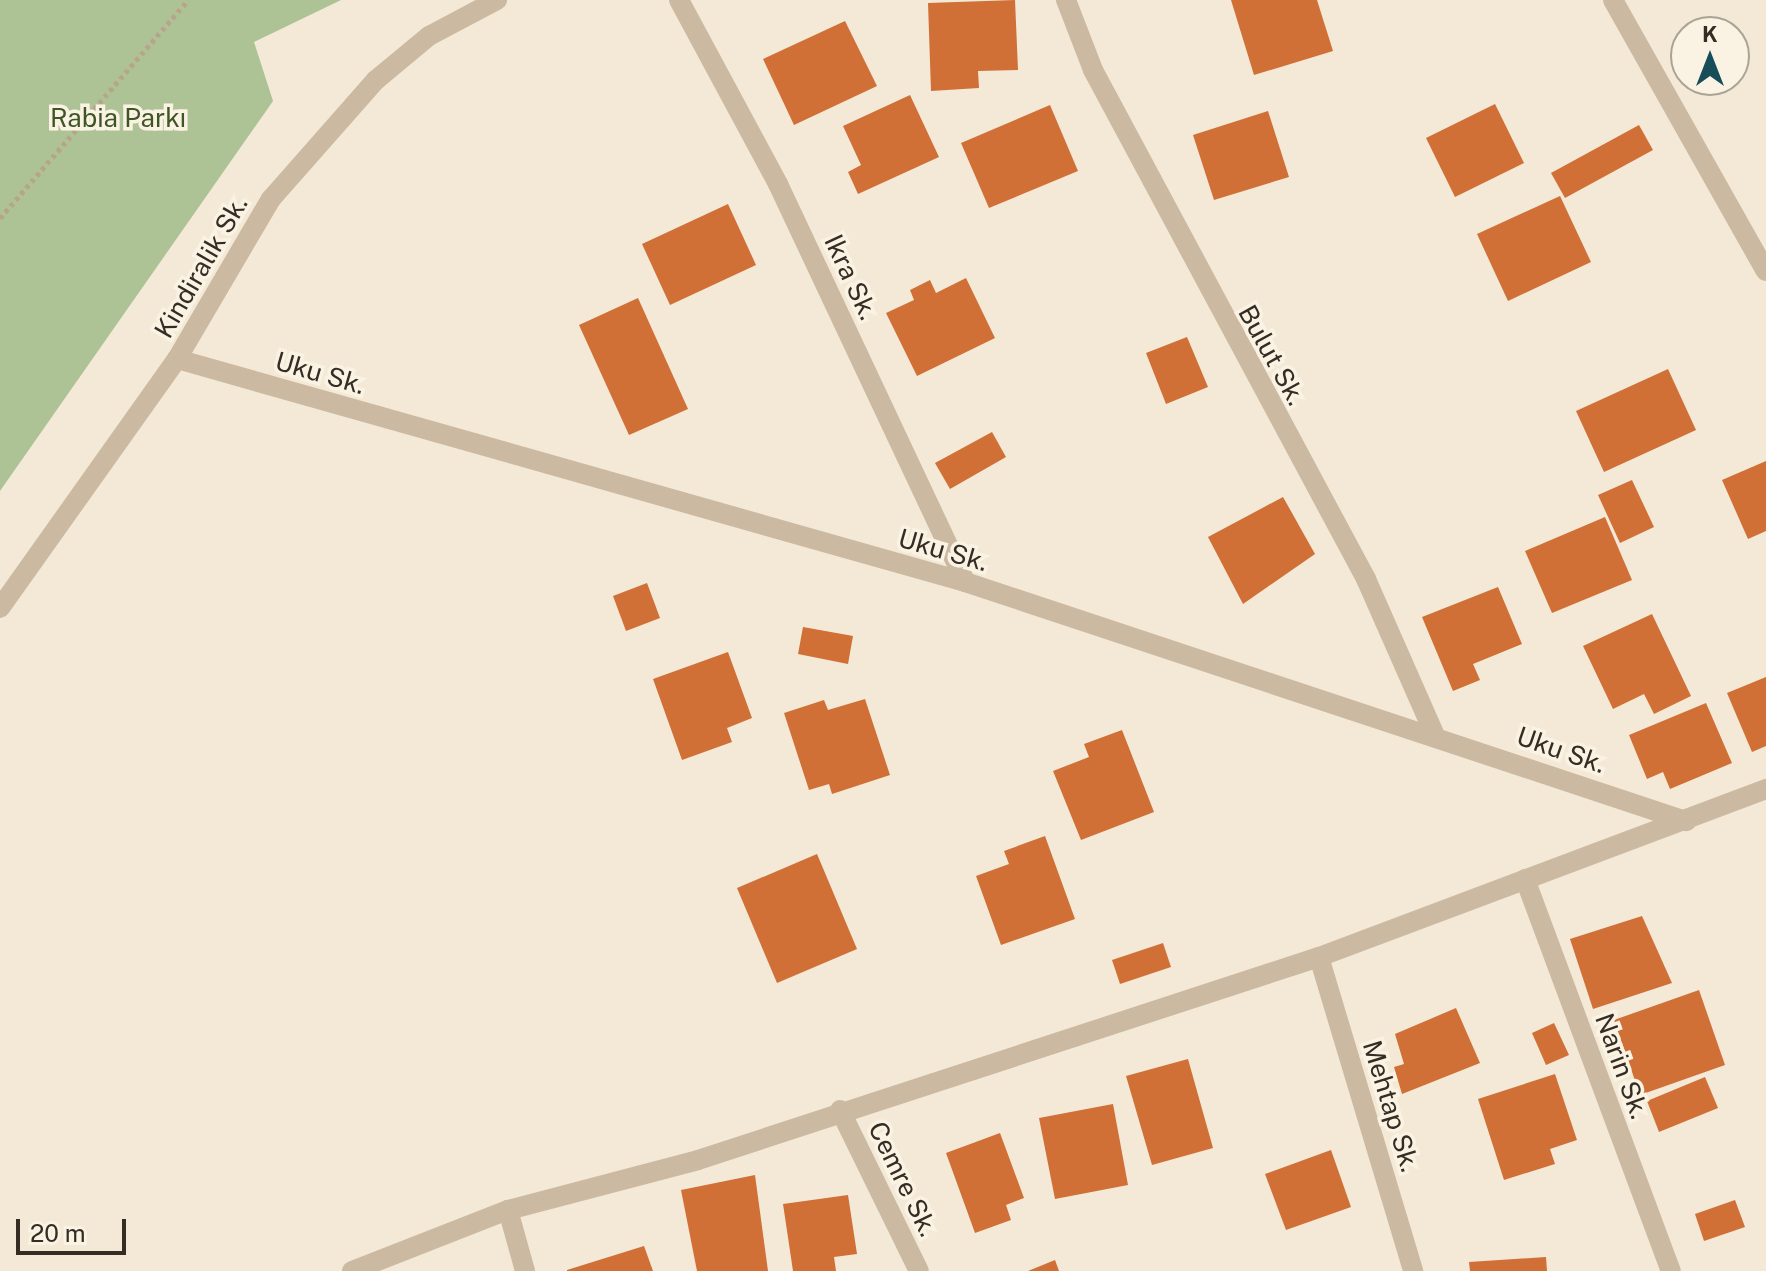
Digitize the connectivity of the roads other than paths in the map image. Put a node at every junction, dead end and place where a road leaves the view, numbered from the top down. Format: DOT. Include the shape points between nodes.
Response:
graph roads {
  1 [pos="497,0"];
  2 [pos="679,0"];
  3 [pos="1066,0"];
  4 [pos="1613,0"];
  5 [pos="469,5"];
  6 [pos="1766,271"];
  7 [pos="177,359"];
  8 [pos="965,582"];
  9 [pos="0,608"];
  10 [pos="1434,733"];
  11 [pos="1766,789"];
  12 [pos="1686,821"];
  13 [pos="1525,879"];
  14 [pos="1319,957"];
  15 [pos="840,1110"];
  16 [pos="508,1210"];
  17 [pos="352,1271"];
  18 [pos="525,1271"];
  19 [pos="919,1271"];
  20 [pos="1413,1271"];
  21 [pos="1671,1271"];
  1 -- 5 [label="street, Kindiralik Sk."];
  2 -- 8 [label="street, Ikra Sk." via="778,184"];
  3 -- 10 [label="street, Bulut Sk." via="1093,70 1366,579"];
  4 -- 6 [label="street"];
  5 -- 7 [label="street, Kindiralik Sk." via="376,80 271,199"];
  7 -- 8 [label="street, Uku Sk."];
  7 -- 9 [label="street, Kindiralik Sk."];
  8 -- 10 [label="street, Uku Sk."];
  10 -- 12 [label="street, Uku Sk."];
  11 -- 12 [label="street"];
  12 -- 13 [label="street"];
  13 -- 14 [label="street"];
  13 -- 21 [label="street, Narin Sk."];
  14 -- 15 [label="street"];
  14 -- 20 [label="street, Mehtap Sk."];
  15 -- 16 [label="street" via="698,1160"];
  15 -- 19 [label="street, Cemre Sk."];
  16 -- 17 [label="street"];
  16 -- 18 [label="street"];
}
